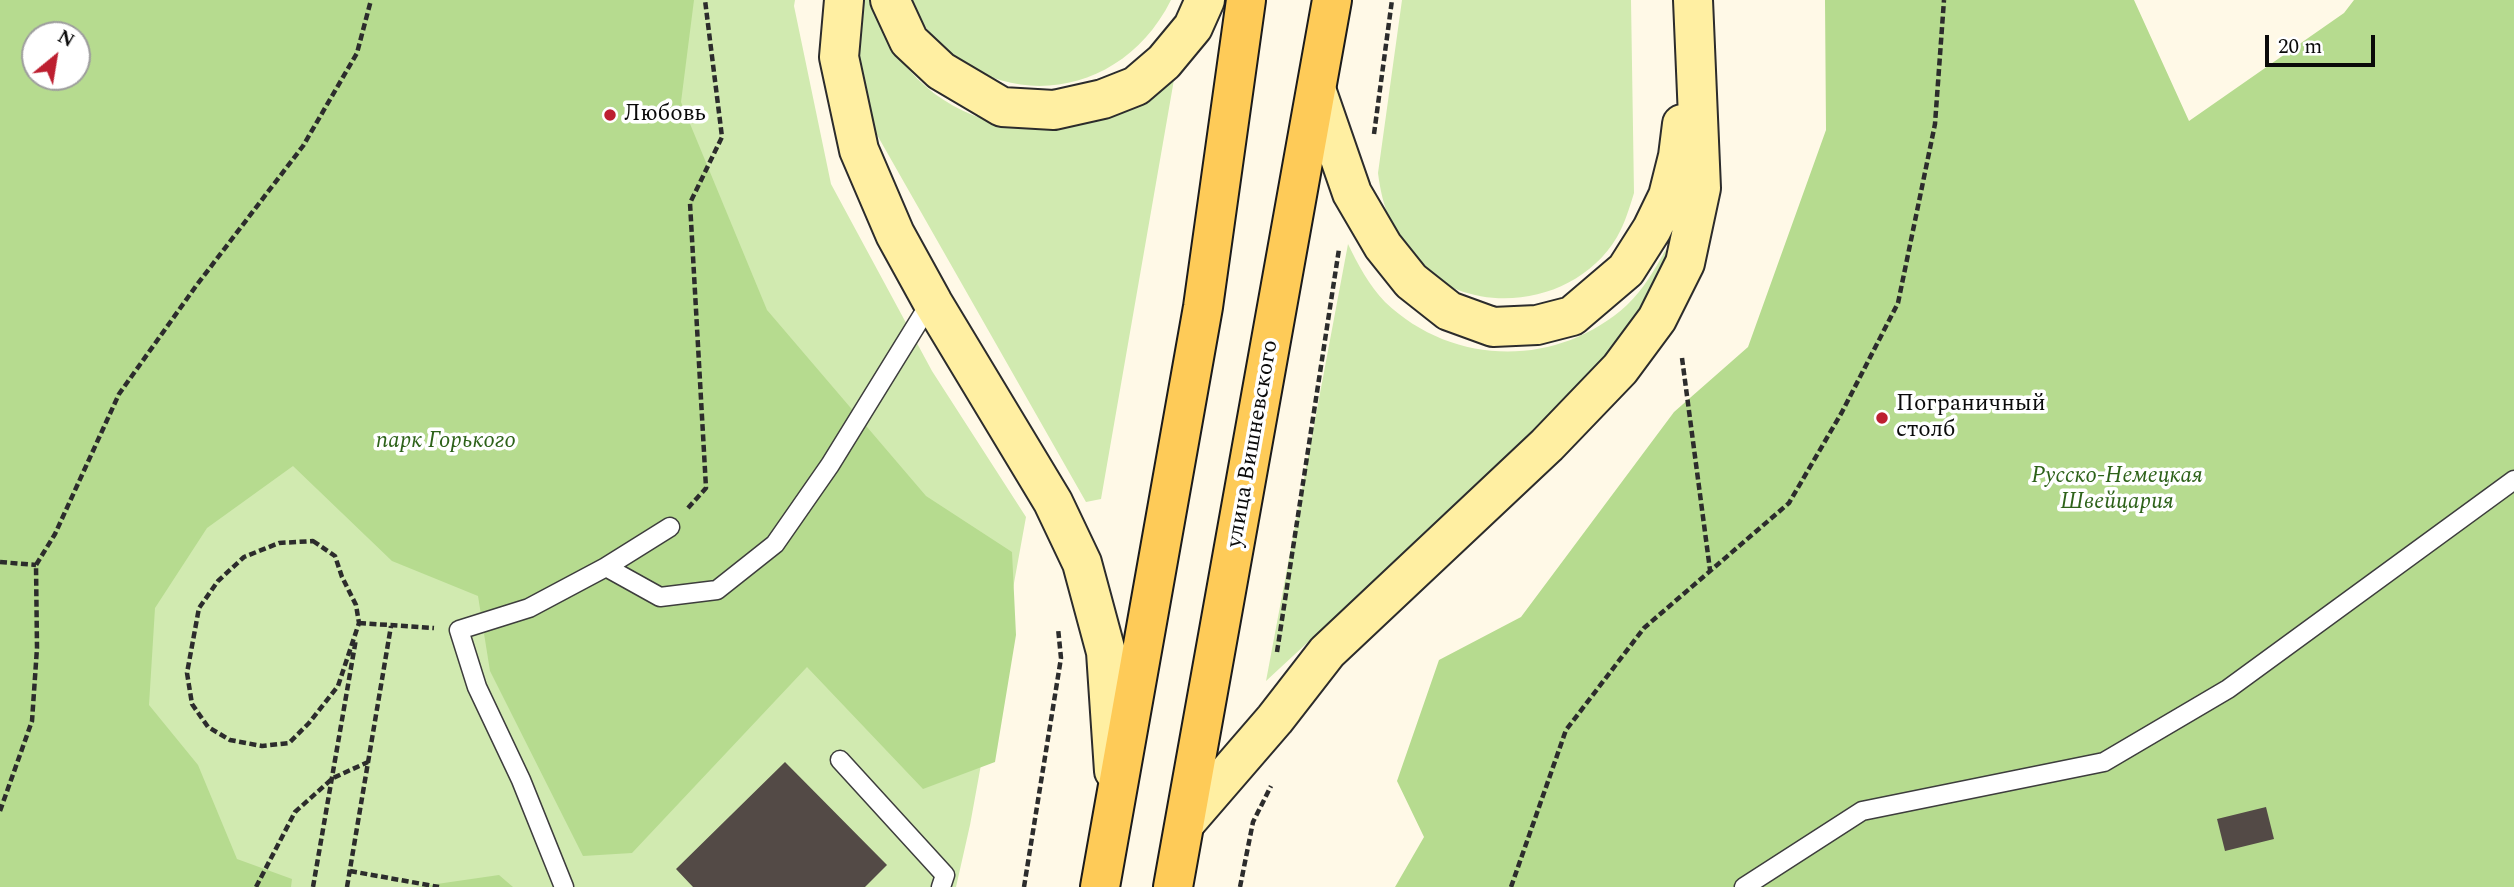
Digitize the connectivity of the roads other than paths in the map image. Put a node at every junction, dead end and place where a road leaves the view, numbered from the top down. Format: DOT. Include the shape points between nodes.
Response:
graph roads {
  1 [pos="844,0"];
  2 [pos="890,0"];
  3 [pos="1205,0"];
  4 [pos="1246,0"];
  5 [pos="1332,0"];
  6 [pos="1693,0"];
  7 [pos="1693,42"];
  8 [pos="1317,92"];
  9 [pos="933,303"];
  10 [pos="2514,480"];
  11 [pos="670,527"];
  12 [pos="606,567"];
  13 [pos="840,760"];
  14 [pos="1116,800"];
  15 [pos="1186,822"];
  16 [pos="564,887"];
  17 [pos="941,887"];
  18 [pos="1100,887"];
  19 [pos="1174,887"];
  20 [pos="1744,887"];
  1 -- 9 [label="street" via="839,57 859,150 895,234"];
  2 -- 3 [label="street" via="909,41 941,71 1002,107 1054,110 1136,86 1193,27"];
  4 -- 14 [label="main road" via="1203,307"];
  5 -- 8 [label="main road, улица Вишневского"];
  6 -- 7 [label="street"];
  7 -- 8 [label="street" via="1678,156 1668,196 1652,229 1626,270 1599,294 1572,316 1537,325 1493,327 1448,311 1411,281 1383,246 1352,192"];
  7 -- 15 [label="street" via="1701,188 1685,263 1657,319 1620,369 1547,445 1327,652"];
  8 -- 15 [label="main road, улица Вишневского"];
  9 -- 12 [label="lane" via="775,544 717,590 660,597"];
  9 -- 14 [label="street" via="1053,502 1082,563 1106,652"];
  10 -- 20 [label="lane" via="2228,689 2104,762 1862,811"];
  11 -- 12 [label="lane"];
  12 -- 16 [label="lane" via="529,608 459,630 477,687 522,780"];
  13 -- 17 [label="lane" via="945,875"];
  14 -- 18 [label="main road"];
  15 -- 19 [label="main road, улица Вишневского"];
}
